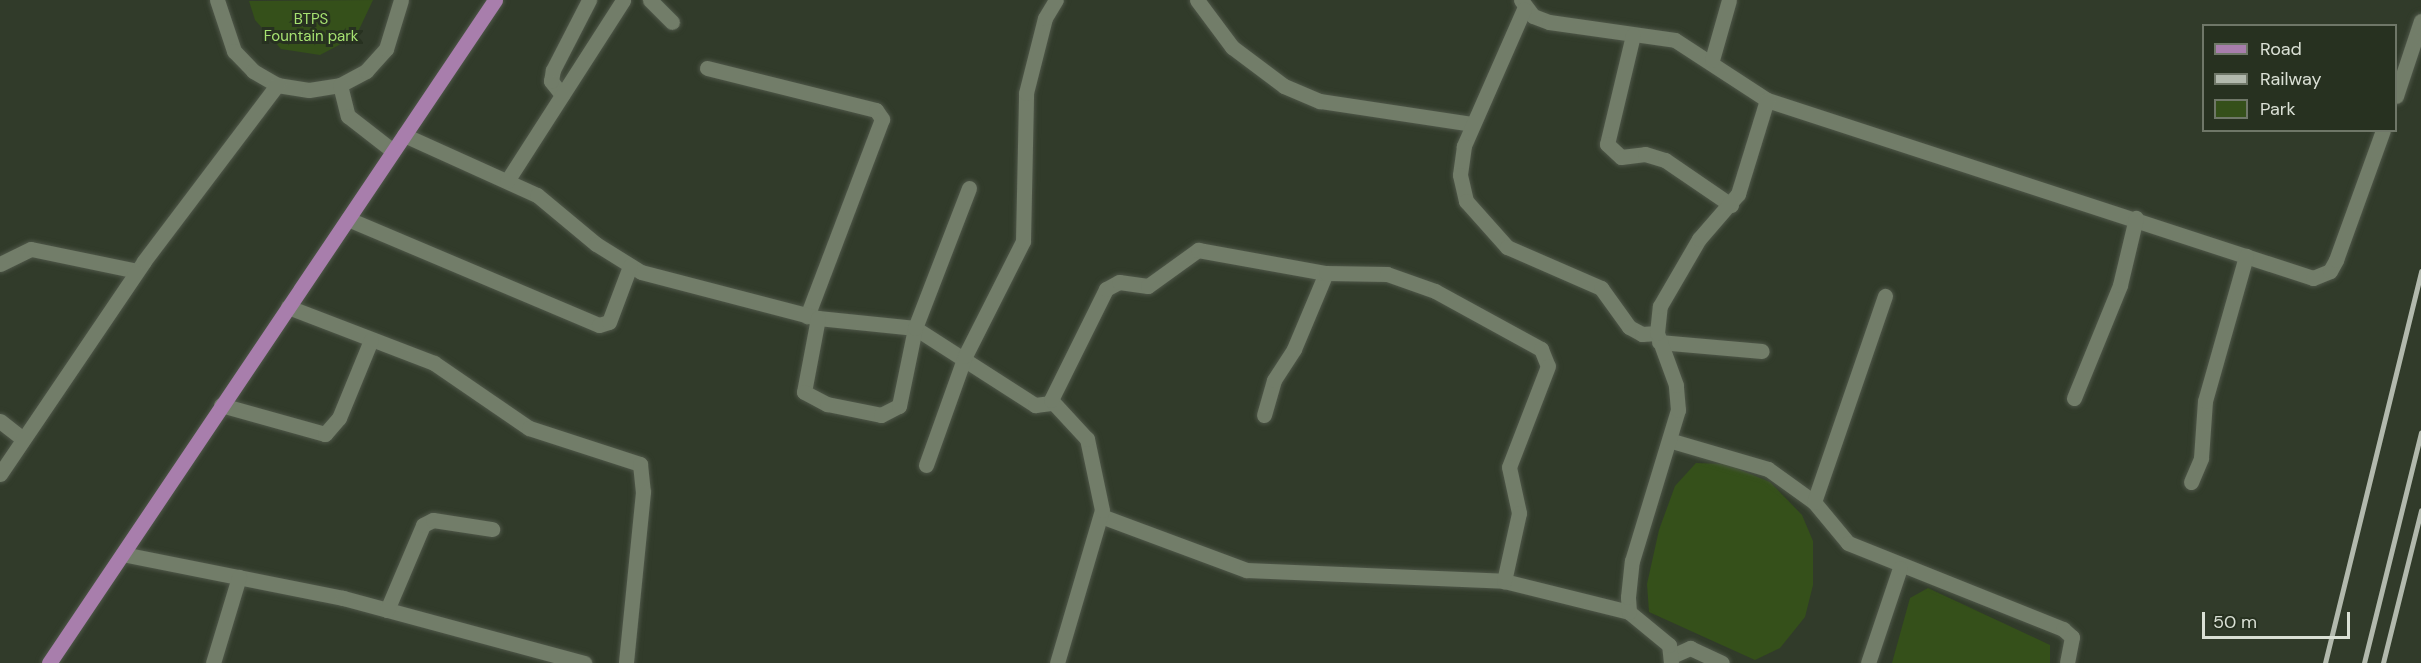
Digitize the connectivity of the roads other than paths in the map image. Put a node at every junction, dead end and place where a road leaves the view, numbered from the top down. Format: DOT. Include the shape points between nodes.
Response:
graph roads {
  1 [pos="217,0"];
  2 [pos="400,0"];
  3 [pos="495,0"];
  4 [pos="589,0"];
  5 [pos="623,0"];
  6 [pos="650,0"];
  7 [pos="1056,0"];
  8 [pos="1197,0"];
  9 [pos="1729,0"];
  10 [pos="1522,4"];
  11 [pos="2421,21"];
  12 [pos="672,22"];
  13 [pos="1633,35"];
  14 [pos="1712,60"];
  15 [pos="707,68"];
  16 [pos="277,85"];
  17 [pos="340,85"];
  18 [pos="2397,93"];
  19 [pos="562,95"];
  20 [pos="1767,100"];
  21 [pos="1472,123"];
  22 [pos="2382,132"];
  23 [pos="404,135"];
  24 [pos="393,151"];
  25 [pos="507,181"];
  26 [pos="969,188"];
  27 [pos="1731,205"];
  28 [pos="2136,218"];
  29 [pos="348,219"];
  30 [pos="2246,256"];
  31 [pos="0,264"];
  32 [pos="630,266"];
  33 [pos="137,271"];
  34 [pos="1326,273"];
  35 [pos="1884,296"];
  36 [pos="288,307"];
  37 [pos="813,317"];
  38 [pos="915,328"];
  39 [pos="1658,338"];
  40 [pos="371,340"];
  41 [pos="1762,351"];
  42 [pos="965,356"];
  43 [pos="2074,398"];
  44 [pos="1051,404"];
  45 [pos="222,405"];
  46 [pos="1264,415"];
  47 [pos="0,421"];
  48 [pos="23,439"];
  49 [pos="1672,441"];
  50 [pos="926,465"];
  51 [pos="0,474"];
  52 [pos="2191,482"];
  53 [pos="1814,502"];
  54 [pos="1101,516"];
  55 [pos="492,529"];
  56 [pos="123,554"];
  57 [pos="1900,567"];
  58 [pos="239,577"];
  59 [pos="1504,581"];
  60 [pos="387,610"];
  61 [pos="1629,612"];
  62 [pos="1672,659"];
  63 [pos="49,663"];
  64 [pos="213,663"];
  65 [pos="584,663"];
  66 [pos="626,663"];
  67 [pos="1057,663"];
  68 [pos="1722,663"];
  69 [pos="1868,663"];
  70 [pos="2067,663"];
  1 -- 16 [label="street" via="234,51"];
  2 -- 17 [label="street" via="386,49 366,71"];
  3 -- 23 [label="main road"];
  4 -- 19 [label="street" via="554,70 551,81"];
  5 -- 19 [label="street"];
  6 -- 12 [label="street"];
  7 -- 42 [label="street" via="1045,18 1026,93 1023,241"];
  8 -- 21 [label="street" via="1232,46 1284,86 1320,101"];
  9 -- 14 [label="street"];
  10 -- 13 [label="street" via="1549,22"];
  10 -- 21 [label="street"];
  11 -- 18 [label="street"];
  13 -- 14 [label="street" via="1675,40"];
  13 -- 27 [label="street" via="1607,144 1621,157 1665,160"];
  14 -- 20 [label="street"];
  15 -- 37 [label="street" via="876,110 882,119"];
  16 -- 17 [label="street" via="309,90"];
  16 -- 33 [label="street"];
  17 -- 24 [label="street" via="348,116"];
  19 -- 25 [label="street"];
  20 -- 27 [label="street" via="1748,173"];
  20 -- 28 [label="street"];
  21 -- 39 [label="street" via="1460,175 1476,217 1519,254 1601,288 1635,332"];
  22 -- 30 [label="street" via="2330,271 2313,278"];
  23 -- 24 [label="main road"];
  23 -- 25 [label="street"];
  24 -- 29 [label="main road"];
  25 -- 32 [label="street" via="537,195"];
  26 -- 38 [label="street"];
  27 -- 39 [label="street" via="1672,279"];
  28 -- 30 [label="street"];
  28 -- 43 [label="street" via="2120,285"];
  29 -- 32 [label="street" via="599,325 609,322"];
  29 -- 36 [label="main road"];
  30 -- 52 [label="street" via="2205,401 2201,458"];
  31 -- 33 [label="street" via="31,249"];
  32 -- 37 [label="street"];
  33 -- 48 [label="street"];
  34 -- 44 [label="street" via="1198,250 1148,286 1112,284 1099,300"];
  34 -- 46 [label="street" via="1294,349 1274,380"];
  34 -- 59 [label="street" via="1370,272 1404,279 1545,353 1548,366 1509,467 1519,513"];
  35 -- 53 [label="street"];
  36 -- 40 [label="street"];
  36 -- 45 [label="main road"];
  37 -- 38 [label="street"];
  37 -- 38 [label="street" via="804,392 827,404 881,415 899,406"];
  38 -- 42 [label="street"];
  39 -- 41 [label="street"];
  39 -- 49 [label="street" via="1678,398"];
  40 -- 45 [label="street" via="339,418 326,434"];
  40 -- 66 [label="street" via="456,375 529,428 639,464 643,492"];
  42 -- 44 [label="street" via="1035,405"];
  42 -- 50 [label="street"];
  44 -- 54 [label="street" via="1079,427 1090,445"];
  45 -- 56 [label="main road"];
  47 -- 48 [label="street"];
  48 -- 51 [label="street"];
  49 -- 53 [label="street" via="1768,469"];
  49 -- 61 [label="street" via="1632,561"];
  53 -- 57 [label="street" via="1848,543"];
  54 -- 59 [label="street" via="1246,570"];
  54 -- 67 [label="street"];
  55 -- 60 [label="street" via="433,520 423,525"];
  56 -- 58 [label="street"];
  56 -- 63 [label="main road"];
  57 -- 69 [label="street"];
  57 -- 70 [label="street" via="2063,629 2072,637"];
  58 -- 60 [label="street"];
  58 -- 64 [label="street"];
  59 -- 61 [label="street"];
  60 -- 65 [label="street"];
  61 -- 62 [label="street" via="1664,639"];
  62 -- 68 [label="street" via="1690,648"];
}
